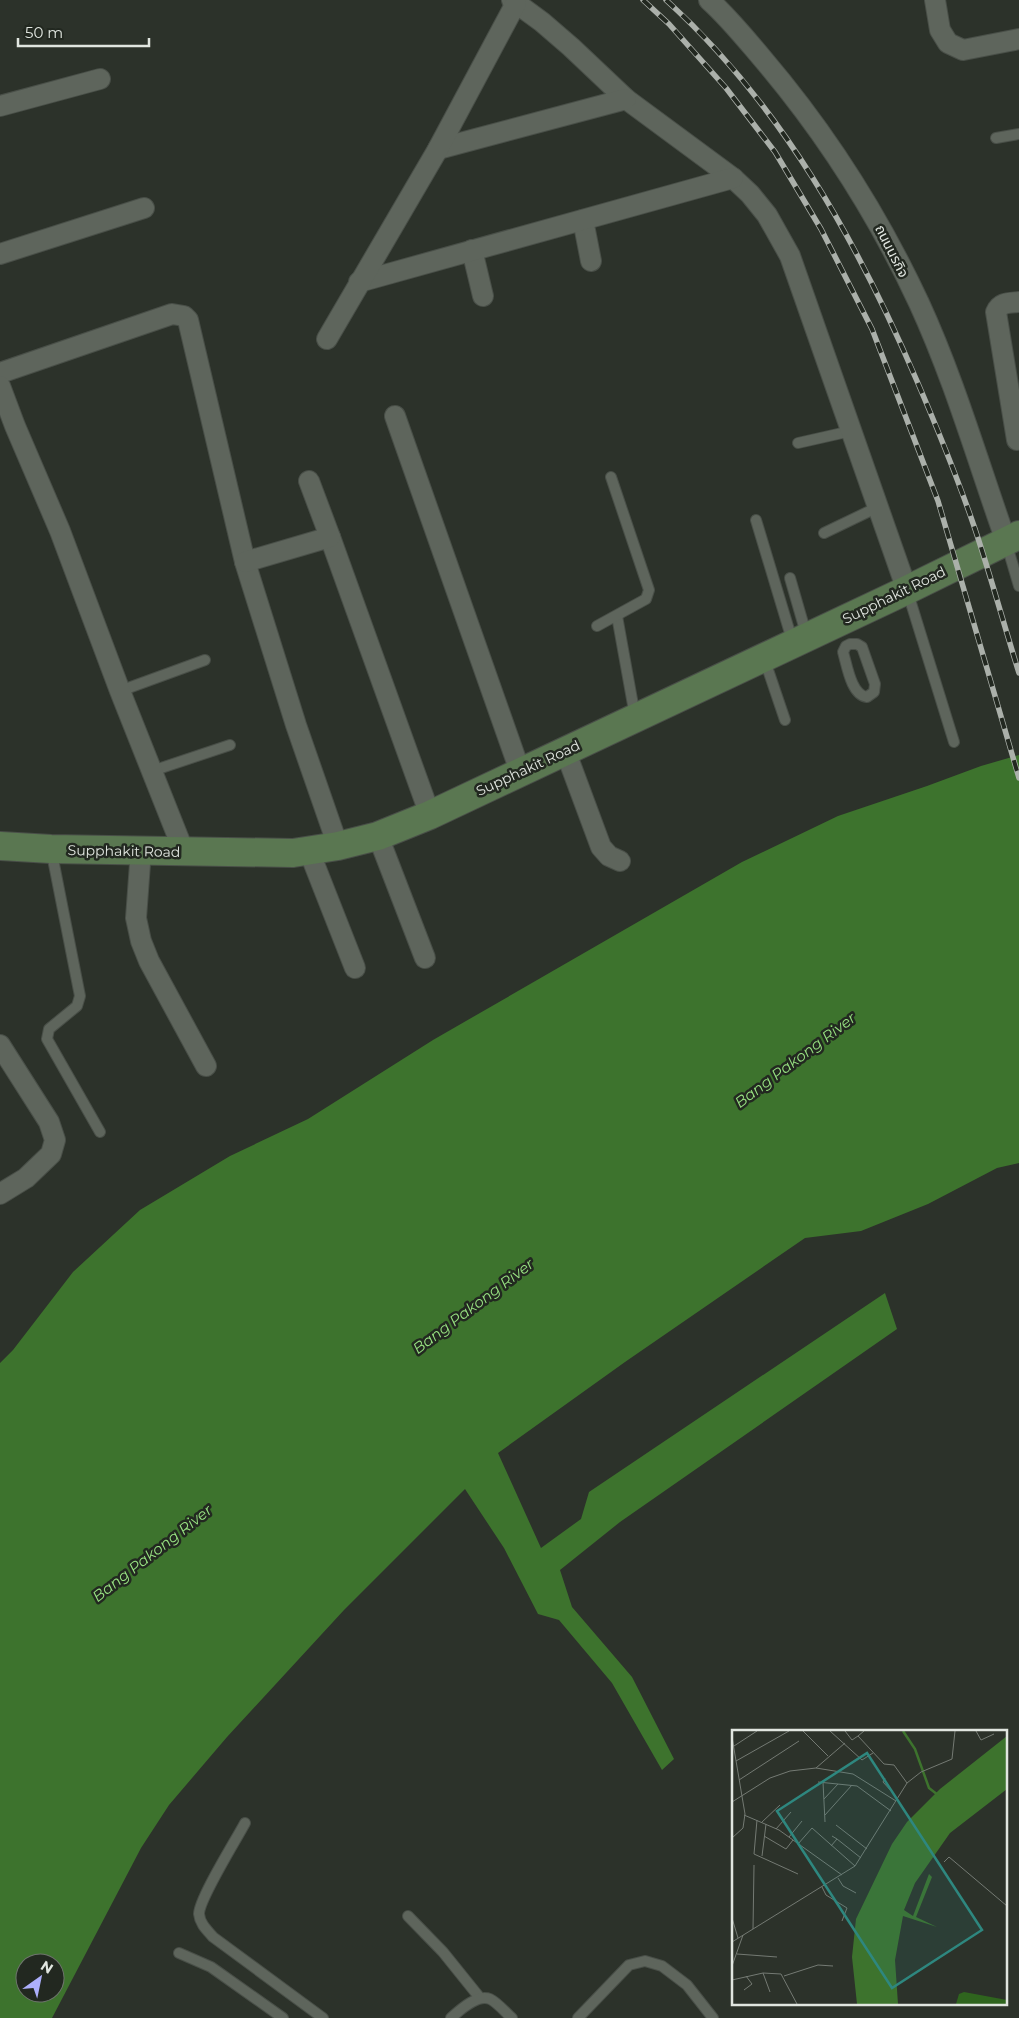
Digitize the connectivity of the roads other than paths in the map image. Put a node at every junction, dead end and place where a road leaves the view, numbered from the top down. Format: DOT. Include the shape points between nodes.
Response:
graph roads {
  1 [pos="709,0"];
  2 [pos="935,0"];
  3 [pos="514,2"];
  4 [pos="1019,39"];
  5 [pos="100,79"];
  6 [pos="626,99"];
  7 [pos="0,106"];
  8 [pos="1019,134"];
  9 [pos="996,138"];
  10 [pos="438,149"];
  11 [pos="734,178"];
  12 [pos="144,208"];
  13 [pos="583,220"];
  14 [pos="472,250"];
  15 [pos="0,254"];
  16 [pos="591,261"];
  17 [pos="359,282"];
  18 [pos="482,296"];
  19 [pos="1019,302"];
  20 [pos="327,339"];
  21 [pos="0,373"];
  22 [pos="0,386"];
  23 [pos="395,416"];
  24 [pos="852,431"];
  25 [pos="1017,440"];
  26 [pos="798,443"];
  27 [pos="611,477"];
  28 [pos="309,481"];
  29 [pos="878,507"];
  30 [pos="756,520"];
  31 [pos="824,533"];
  32 [pos="330,537"];
  33 [pos="1012,538"];
  34 [pos="245,562"];
  35 [pos="790,578"];
  36 [pos="1019,586"];
  37 [pos="907,590"];
  38 [pos="617,616"];
  39 [pos="597,626"];
  40 [pos="847,632"];
  41 [pos="800,640"];
  42 [pos="764,657"];
  43 [pos="206,660"];
  44 [pos="120,690"];
  45 [pos="632,698"];
  46 [pos="785,720"];
  47 [pos="954,742"];
  48 [pos="230,746"];
  49 [pos="565,750"];
  50 [pos="152,771"];
  51 [pos="520,771"];
  52 [pos="430,814"];
  53 [pos="378,836"];
  54 [pos="0,846"];
  55 [pos="338,846"];
  56 [pos="51,849"];
  57 [pos="141,850"];
  58 [pos="309,851"];
  59 [pos="184,852"];
  60 [pos="620,861"];
  61 [pos="425,958"];
  62 [pos="354,968"];
  63 [pos="0,1045"];
  64 [pos="206,1066"];
  65 [pos="100,1132"];
  66 [pos="0,1194"];
  67 [pos="245,1823"];
  68 [pos="408,1916"];
  69 [pos="178,1953"];
  70 [pos="480,1998"];
  71 [pos="283,2018"];
  72 [pos="323,2018"];
  73 [pos="451,2018"];
  74 [pos="512,2018"];
  75 [pos="578,2018"];
  76 [pos="713,2018"];
  1 -- 33 [label="street, ถนนนรกิจ" via="796,98 867,204 919,303"];
  2 -- 4 [label="street" via="940,30 948,43 963,50"];
  3 -- 6 [label="street" via="564,41"];
  3 -- 10 [label="street"];
  5 -- 7 [label="street"];
  6 -- 10 [label="street"];
  6 -- 11 [label="street"];
  8 -- 9 [label="lane"];
  10 -- 17 [label="street"];
  11 -- 13 [label="street"];
  11 -- 24 [label="street" via="767,215 790,256"];
  12 -- 15 [label="street"];
  13 -- 14 [label="street"];
  13 -- 16 [label="street"];
  14 -- 17 [label="street"];
  14 -- 18 [label="street"];
  17 -- 20 [label="street"];
  19 -- 25 [label="street" via="1002,304 996,312"];
  21 -- 34 [label="street" via="172,314 184,316 188,320"];
  22 -- 44 [label="street" via="60,531"];
  23 -- 51 [label="street"];
  24 -- 26 [label="lane"];
  24 -- 29 [label="street"];
  27 -- 38 [label="lane" via="649,590 646,599"];
  28 -- 32 [label="street"];
  29 -- 31 [label="lane"];
  29 -- 37 [label="street"];
  30 -- 41 [label="lane"];
  32 -- 34 [label="street"];
  32 -- 52 [label="street"];
  33 -- 36 [label="lane"];
  33 -- 37 [label="main road, Supphakit Road"];
  34 -- 55 [label="street"];
  35 -- 41 [label="lane"];
  37 -- 40 [label="main road, Supphakit Road"];
  37 -- 47 [label="lane"];
  38 -- 39 [label="lane"];
  38 -- 45 [label="lane"];
  40 -- 40 [label="lane" via="843,652 856,690 867,697 874,692 875,684 862,647"];
  40 -- 41 [label="main road, Supphakit Road"];
  41 -- 42 [label="main road, Supphakit Road"];
  42 -- 45 [label="main road, Supphakit Road"];
  42 -- 46 [label="lane"];
  43 -- 44 [label="lane"];
  44 -- 50 [label="street"];
  45 -- 49 [label="main road, Supphakit Road"];
  48 -- 50 [label="lane"];
  49 -- 51 [label="main road, Supphakit Road"];
  49 -- 60 [label="street" via="601,847"];
  50 -- 59 [label="street"];
  51 -- 52 [label="main road, Supphakit Road"];
  52 -- 53 [label="main road, Supphakit Road"];
  53 -- 55 [label="main road, Supphakit Road"];
  53 -- 61 [label="street"];
  54 -- 56 [label="main road, Supphakit Road"];
  55 -- 58 [label="main road, Supphakit Road"];
  56 -- 57 [label="main road, Supphakit Road"];
  56 -- 65 [label="lane" via="80,996 77,1006 49,1029 47,1039"];
  57 -- 59 [label="main road, Supphakit Road"];
  57 -- 64 [label="street" via="136,918 140,940"];
  58 -- 59 [label="main road, Supphakit Road"];
  58 -- 62 [label="street"];
  63 -- 66 [label="street" via="49,1122 55,1140 51,1154 26,1178"];
  67 -- 72 [label="lane" via="204,1898 199,1913 201,1923 213,1937"];
  68 -- 70 [label="lane" via="443,1952"];
  69 -- 71 [label="lane" via="211,1966"];
  70 -- 73 [label="lane"];
  70 -- 74 [label="lane" via="490,1999"];
  75 -- 76 [label="lane" via="629,1965 645,1961 662,1966 687,1985"];
}
